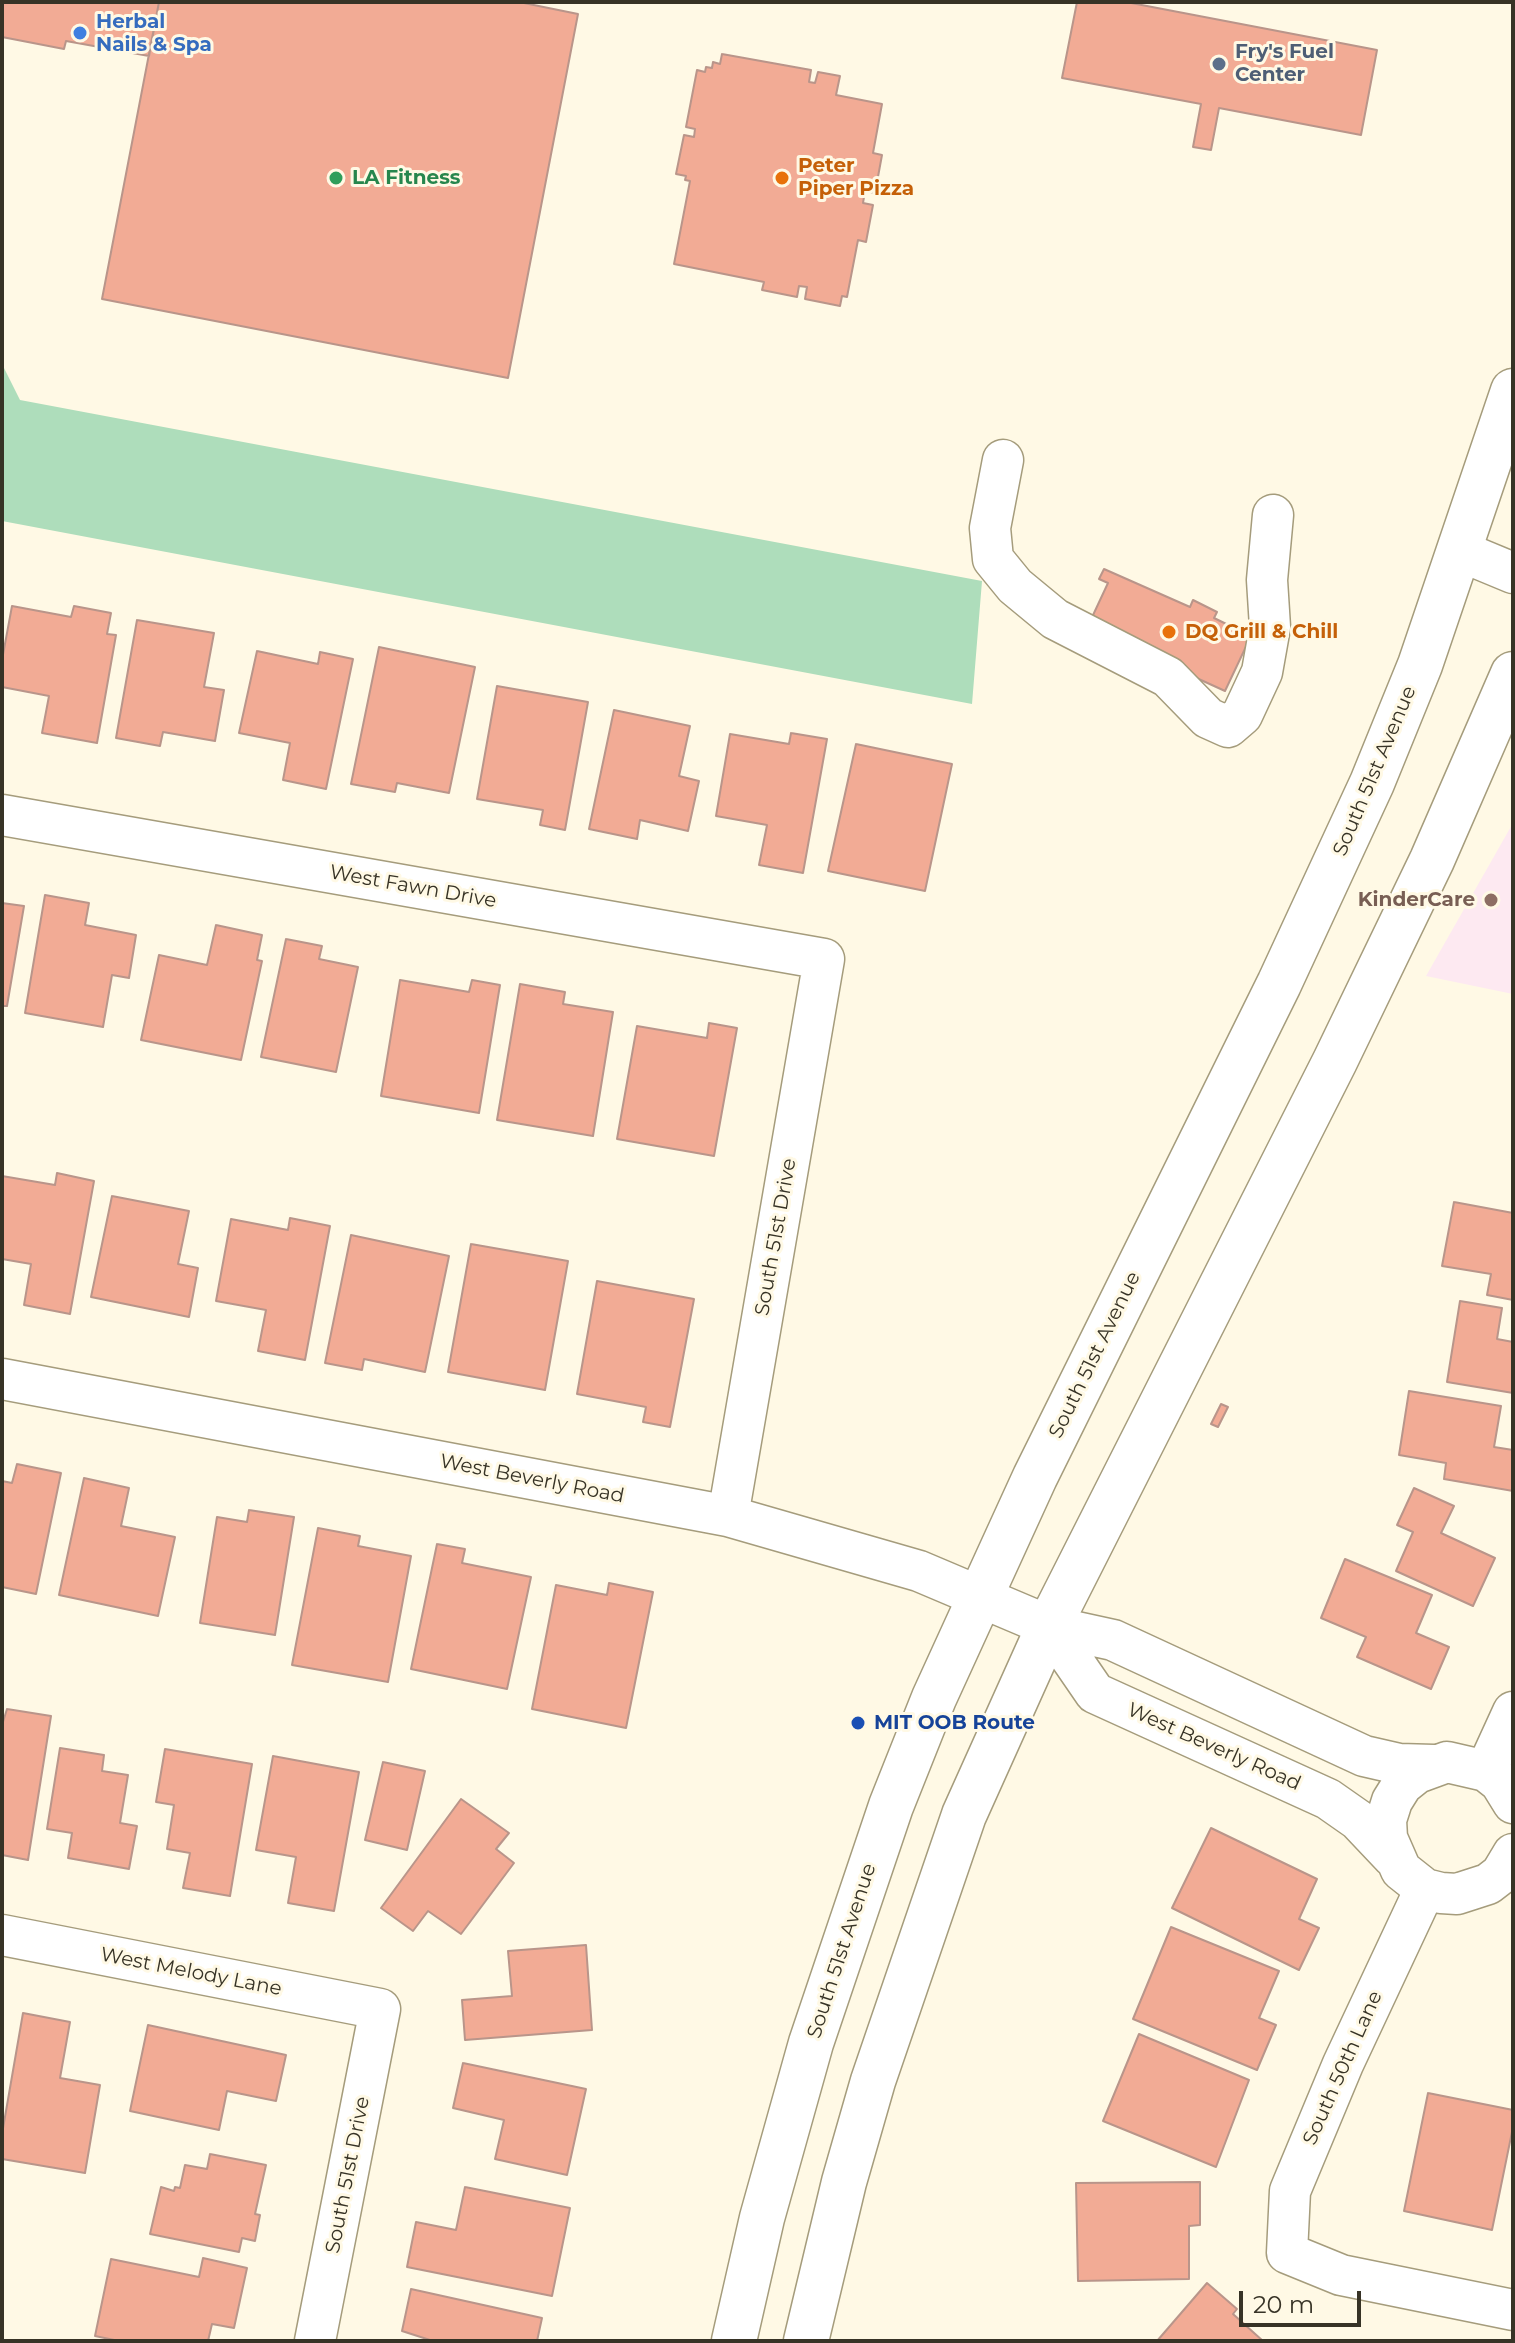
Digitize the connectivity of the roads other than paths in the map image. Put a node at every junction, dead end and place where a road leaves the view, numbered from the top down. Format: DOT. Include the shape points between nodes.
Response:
graph roads {
  1 [pos="1513,391"];
  2 [pos="1003,460"];
  3 [pos="1273,515"];
  4 [pos="1460,551"];
  5 [pos="1513,573"];
  6 [pos="1513,674"];
  7 [pos="2,815"];
  8 [pos="824,959"];
  9 [pos="2,1379"];
  10 [pos="728,1516"];
  11 [pos="980,1594"];
  12 [pos="1049,1626"];
  13 [pos="1513,1712"];
  14 [pos="1434,1765"];
  15 [pos="1486,1771"];
  16 [pos="1513,1803"];
  17 [pos="1513,1854"];
  18 [pos="1393,1857"];
  19 [pos="1425,1889"];
  20 [pos="2,1935"];
  21 [pos="380,2009"];
  22 [pos="1513,2310"];
  23 [pos="315,2341"];
  24 [pos="734,2341"];
  25 [pos="806,2341"];
  1 -- 4 [label="main road, South 51st Avenue"];
  2 -- 3 [label="street" via="990,528 993,559 1015,586 1055,619 1168,677 1208,718 1228,727 1242,715 1262,672 1270,627 1267,580"];
  4 -- 5 [label="street"];
  4 -- 11 [label="main road, South 51st Avenue" via="1420,665 1330,876"];
  6 -- 12 [label="main road" via="1432,860 1335,1061"];
  7 -- 8 [label="street, West Fawn Drive"];
  8 -- 10 [label="street, South 51st Drive"];
  9 -- 10 [label="street, West Beverly Road"];
  10 -- 11 [label="street, West Beverly Road"];
  11 -- 12 [label="street, West Beverly Road"];
  11 -- 24 [label="main road, South 51st Avenue" via="891,1806 848,1927 778,2155"];
  12 -- 14 [label="street, West Beverly Road" via="1113,1640 1364,1756"];
  12 -- 18 [label="street, West Beverly Road" via="1095,1693 1328,1799 1358,1820"];
  12 -- 25 [label="main road" via="964,1815 927,1915 844,2182"];
  13 -- 15 [label="street"];
  14 -- 15 [label="street" via="1460,1763"];
  14 -- 18 [label="street" via="1409,1779 1392,1801 1386,1829"];
  15 -- 16 [label="street"];
  17 -- 19 [label="street" via="1501,1874 1473,1891"];
  18 -- 19 [label="street"];
  19 -- 22 [label="street, South 50th Lane" via="1290,2191 1287,2253 1341,2275"];
  20 -- 21 [label="street, West Melody Lane"];
  21 -- 23 [label="street, South 51st Drive"];
}
